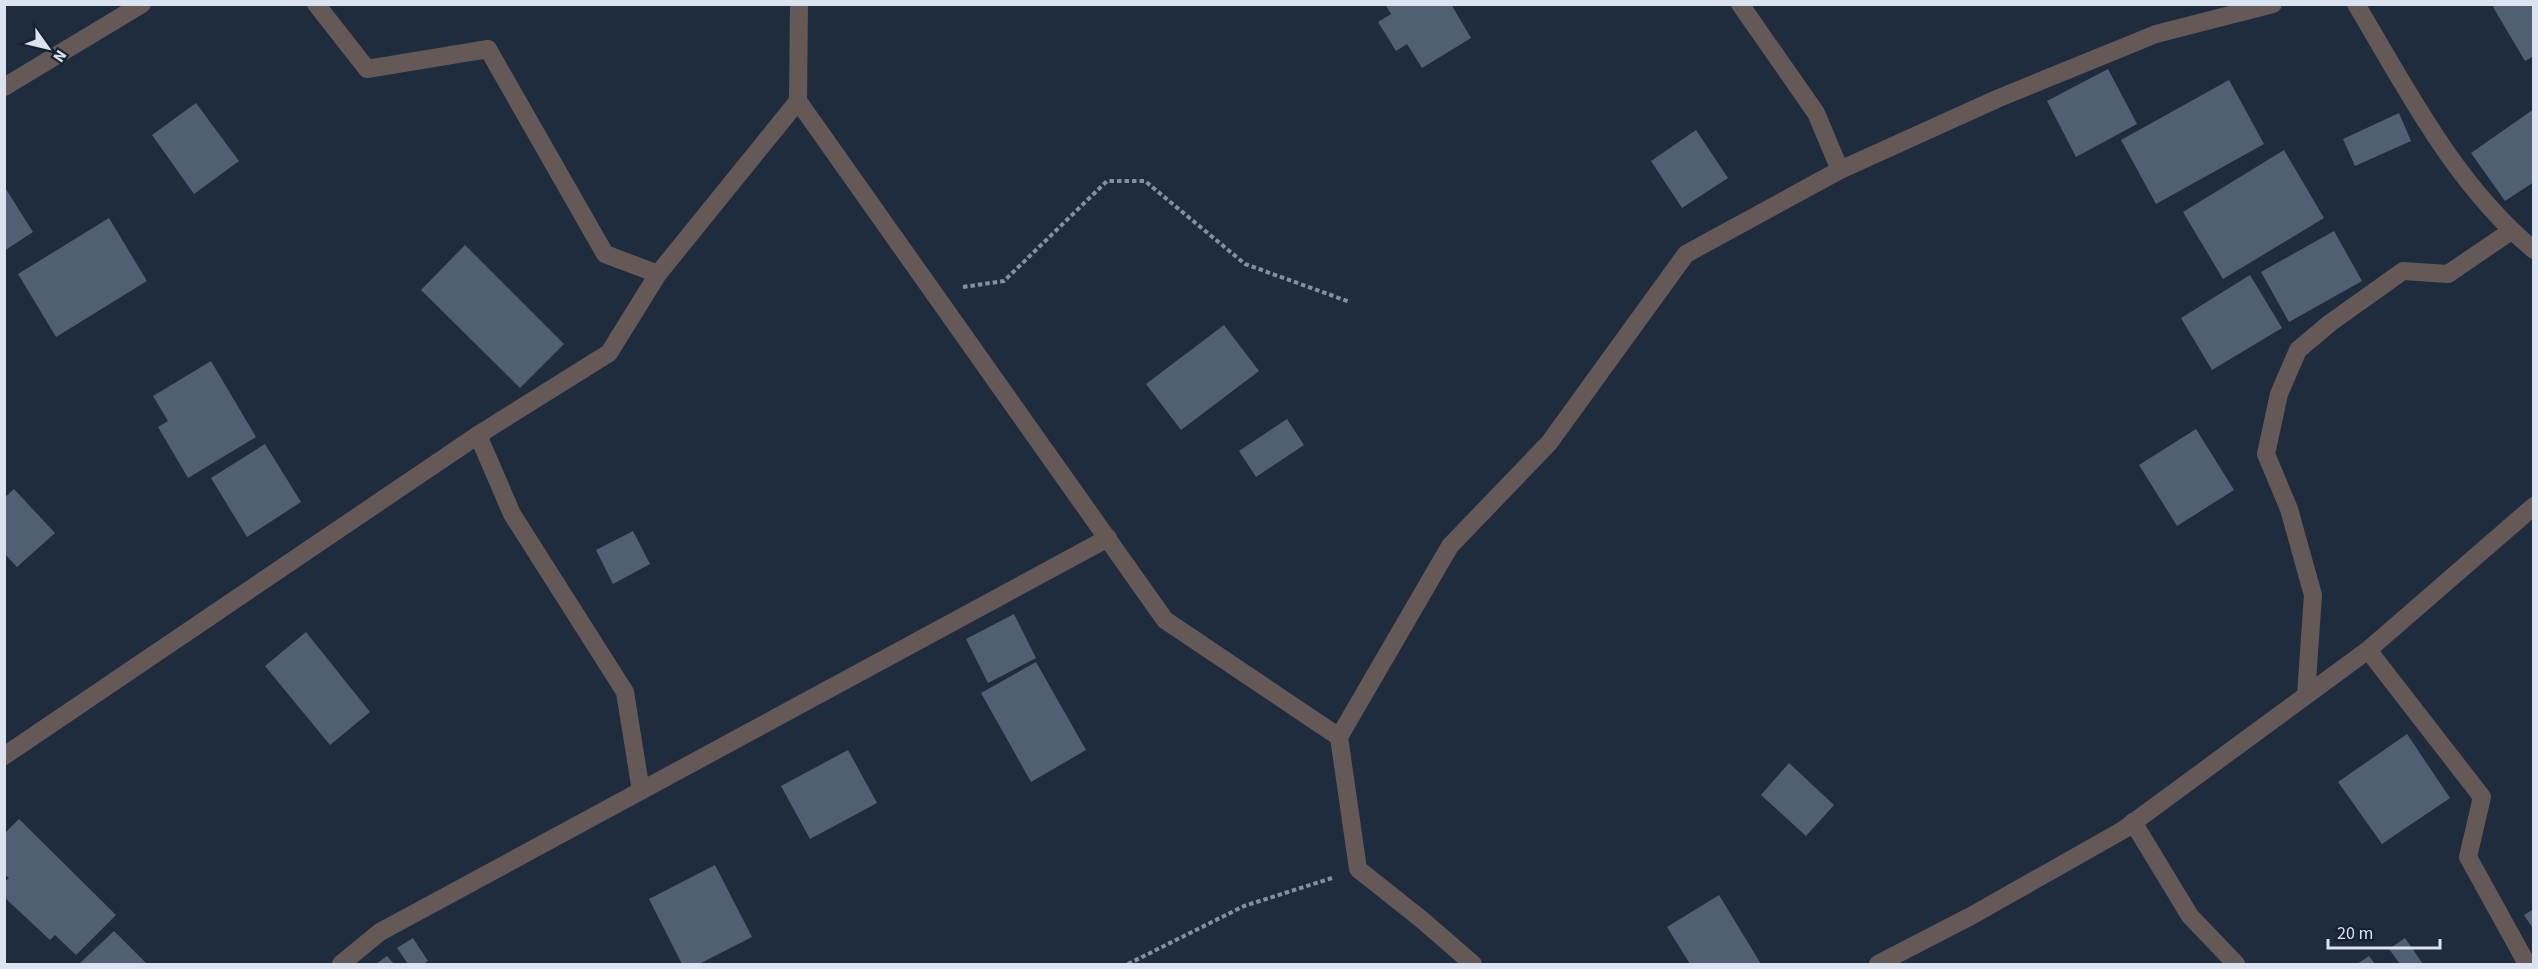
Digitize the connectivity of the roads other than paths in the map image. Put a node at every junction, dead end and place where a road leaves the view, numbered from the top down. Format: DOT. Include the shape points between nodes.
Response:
graph roads {
  1 [pos="142,4"];
  2 [pos="316,4"];
  3 [pos="799,4"];
  4 [pos="1740,4"];
  5 [pos="2273,4"];
  6 [pos="2356,4"];
  7 [pos="4,87"];
  8 [pos="798,101"];
  9 [pos="1840,170"];
  10 [pos="2511,231"];
  11 [pos="2534,250"];
  12 [pos="658,274"];
  13 [pos="478,435"];
  14 [pos="2534,506"];
  15 [pos="1108,537"];
  16 [pos="2368,650"];
  17 [pos="2306,695"];
  18 [pos="1339,737"];
  19 [pos="4,756"];
  20 [pos="641,791"];
  21 [pos="2133,822"];
  22 [pos="341,964"];
  23 [pos="1473,964"];
  24 [pos="1878,964"];
  25 [pos="2236,964"];
  26 [pos="2527,964"];
  1 -- 7 [label="street"];
  2 -- 12 [label="street" via="366,69 488,49 605,254"];
  3 -- 8 [label="street"];
  4 -- 9 [label="street" via="1816,113"];
  5 -- 9 [label="street" via="2156,34 1999,98"];
  6 -- 10 [label="street" via="2439,143"];
  8 -- 12 [label="street"];
  8 -- 15 [label="street"];
  9 -- 18 [label="street" via="1686,254 1550,443 1450,546"];
  10 -- 11 [label="street"];
  10 -- 17 [label="street" via="2448,274 2403,271 2298,350 2279,394 2266,454 2289,509 2313,595"];
  12 -- 13 [label="street" via="609,353"];
  13 -- 19 [label="street"];
  13 -- 20 [label="street" via="512,514 625,692"];
  14 -- 16 [label="street"];
  15 -- 18 [label="street" via="1165,620"];
  15 -- 20 [label="street"];
  16 -- 17 [label="street"];
  16 -- 26 [label="street" via="2482,797 2468,857"];
  17 -- 21 [label="street"];
  18 -- 23 [label="street" via="1358,869"];
  20 -- 22 [label="street" via="380,932"];
  21 -- 24 [label="street"];
  21 -- 25 [label="street" via="2190,916"];
}
